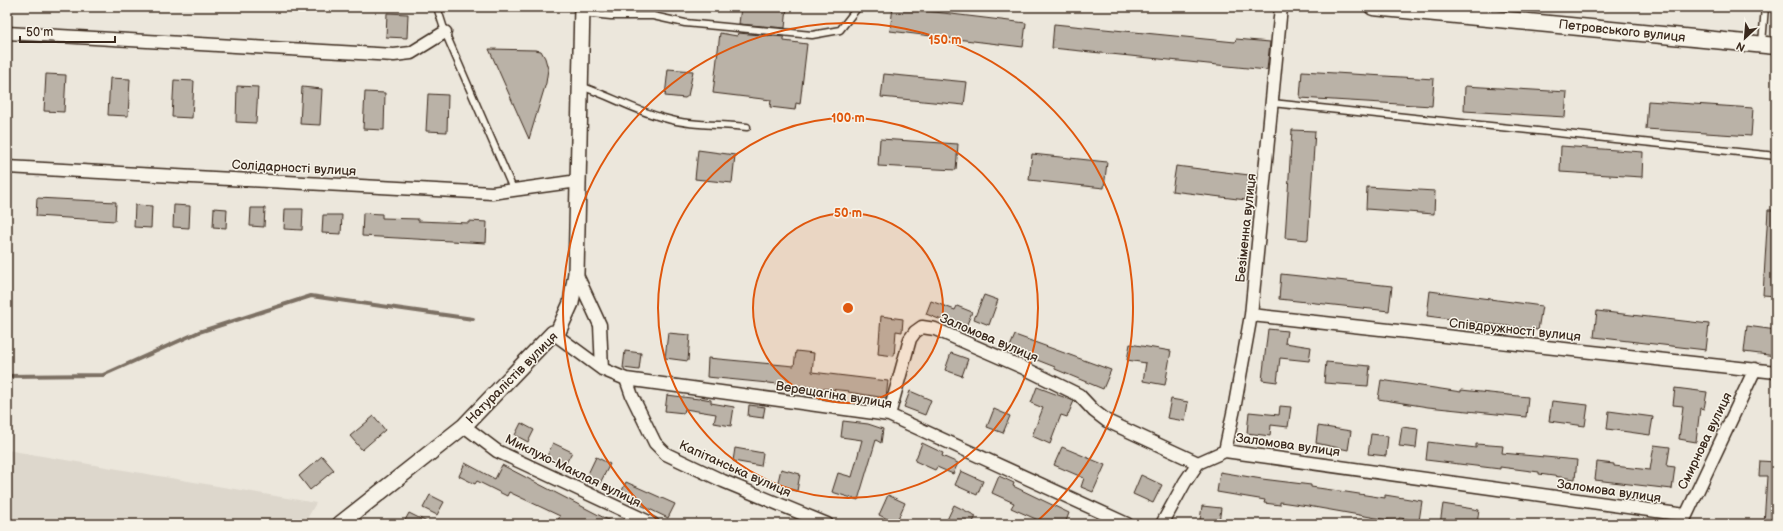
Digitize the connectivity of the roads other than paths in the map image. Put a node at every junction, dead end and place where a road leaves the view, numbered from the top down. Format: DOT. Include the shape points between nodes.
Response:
graph roads {
  1 [pos="437,7"];
  2 [pos="858,7"];
  3 [pos="1281,7"];
  4 [pos="1373,7"];
  5 [pos="1765,7"];
  6 [pos="582,10"];
  7 [pos="445,32"];
  8 [pos="7,33"];
  9 [pos="1769,45"];
  10 [pos="580,86"];
  11 [pos="1272,103"];
  12 [pos="747,127"];
  13 [pos="1776,156"];
  14 [pos="7,167"];
  15 [pos="578,181"];
  16 [pos="514,189"];
  17 [pos="576,273"];
  18 [pos="1251,315"];
  19 [pos="553,333"];
  20 [pos="602,369"];
  21 [pos="1755,370"];
  22 [pos="1776,372"];
  23 [pos="626,379"];
  24 [pos="889,415"];
  25 [pos="464,426"];
  26 [pos="1225,451"];
  27 [pos="1198,463"];
  28 [pos="1683,520"];
  29 [pos="340,524"];
  30 [pos="652,524"];
  31 [pos="827,524"];
  32 [pos="1127,524"];
  33 [pos="1162,524"];
  1 -- 7 [label="lane"];
  2 -- 6 [label="lane" via="840,30 812,35 685,23 653,16 611,16"];
  3 -- 11 [label="street, Безіменна вулиця"];
  4 -- 9 [label="main road, Петровського вулиця"];
  5 -- 9 [label="lane"];
  6 -- 10 [label="street, Натуралістів вулиця"];
  7 -- 8 [label="street" via="411,53 394,55"];
  7 -- 16 [label="lane"];
  10 -- 12 [label="lane" via="664,118"];
  10 -- 15 [label="street, Натуралістів вулиця"];
  11 -- 13 [label="lane"];
  11 -- 18 [label="street, Безіменна вулиця"];
  14 -- 16 [label="street, Солідарності вулиця" via="492,193"];
  15 -- 16 [label="street, Солідарності вулиця"];
  15 -- 17 [label="street, Натуралістів вулиця"];
  17 -- 19 [label="street, Натуралістів вулиця" via="571,303 557,334"];
  17 -- 20 [label="street" via="600,325"];
  18 -- 21 [label="street, Співдружності вулиця"];
  18 -- 26 [label="street, Безіменна вулиця"];
  19 -- 20 [label="street, Верещагіна вулиця"];
  19 -- 25 [label="street, Натуралістів вулиця"];
  20 -- 23 [label="street, Верещагіна вулиця"];
  21 -- 22 [label="street, Співдружності вулиця"];
  21 -- 28 [label="street, Смирнова вулиця"];
  23 -- 24 [label="street, Верещагіна вулиця"];
  23 -- 31 [label="street, Капітанська вулиця" via="655,442 666,454 723,481"];
  24 -- 27 [label="street, Заломова вулиця" via="910,339 922,327 935,329 1051,380 1079,395 1107,421"];
  24 -- 32 [label="street, Верещагіна вулиця"];
  25 -- 29 [label="street, Натуралістів вулиця"];
  25 -- 30 [label="street, Миклухо-Маклая вулиця" via="497,451"];
  26 -- 27 [label="street, Заломова вулиця"];
  26 -- 28 [label="street, Заломова вулиця"];
  27 -- 33 [label="street" via="1184,482"];
}
